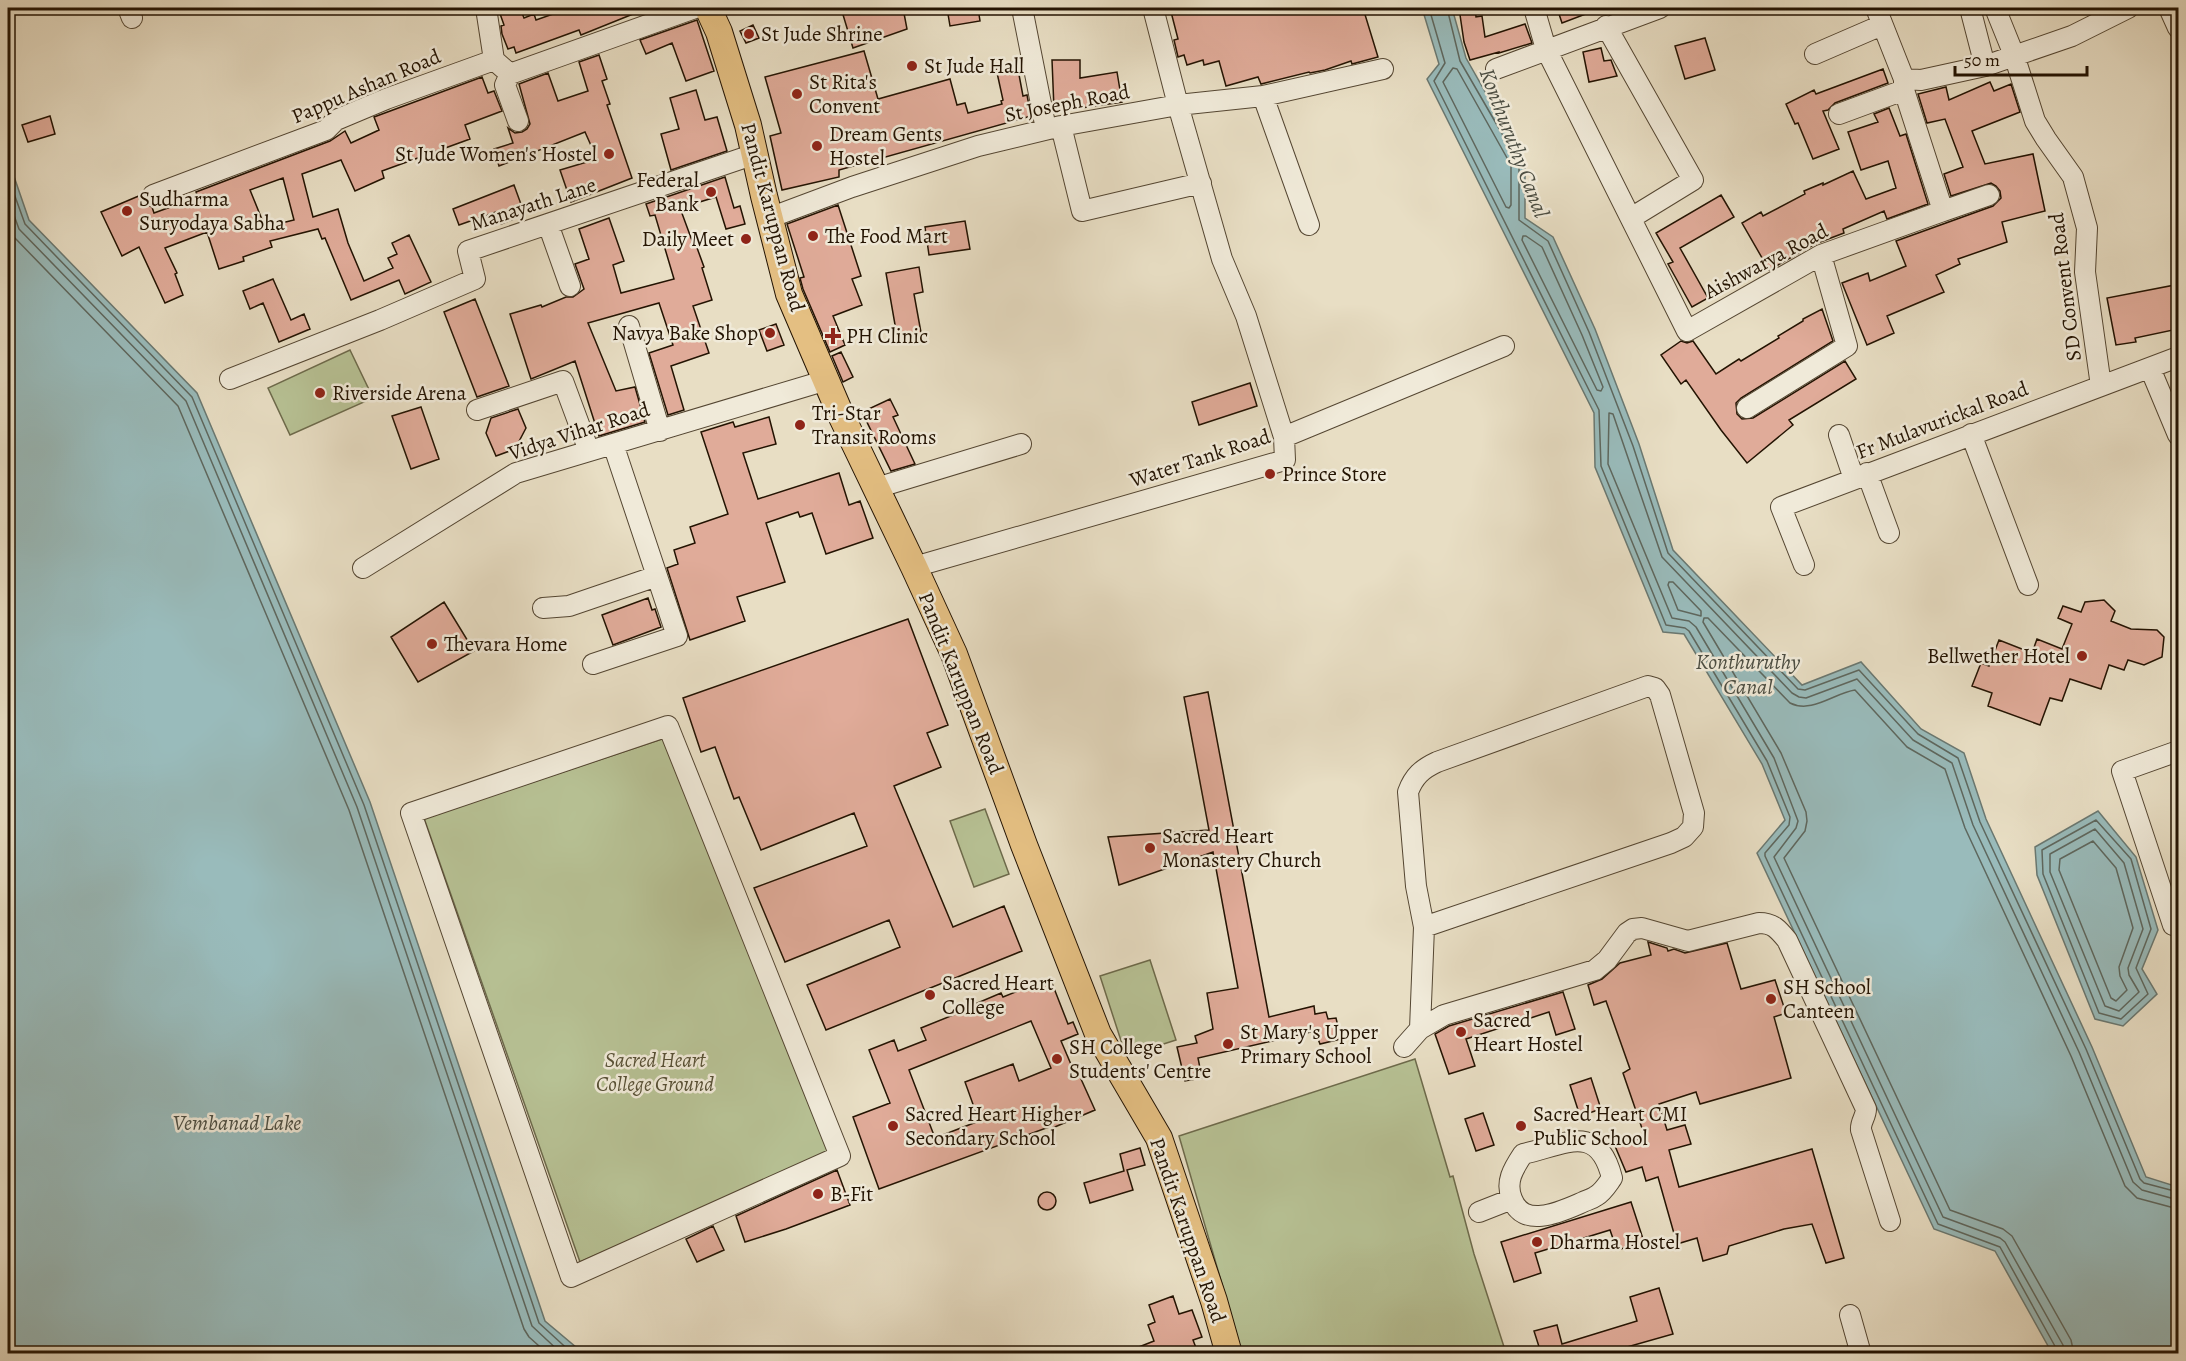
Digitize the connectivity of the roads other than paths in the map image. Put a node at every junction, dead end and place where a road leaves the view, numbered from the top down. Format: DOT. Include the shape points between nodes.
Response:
graph roads {
  1 [pos="486,8"];
  2 [pos="695,8"];
  3 [pos="708,8"];
  4 [pos="1022,8"];
  5 [pos="1153,8"];
  6 [pos="1534,8"];
  7 [pos="1970,8"];
  8 [pos="1995,8"];
  9 [pos="2128,8"];
  10 [pos="2169,8"];
  11 [pos="1654,9"];
  12 [pos="1879,16"];
  13 [pos="1606,26"];
  14 [pos="2178,28"];
  15 [pos="1546,49"];
  16 [pos="1815,54"];
  17 [pos="2014,56"];
  18 [pos="494,60"];
  19 [pos="1985,66"];
  20 [pos="1383,69"];
  21 [pos="1497,69"];
  22 [pos="510,74"];
  23 [pos="1904,84"];
  24 [pos="1263,96"];
  25 [pos="1178,105"];
  26 [pos="1839,114"];
  27 [pos="518,121"];
  28 [pos="1054,128"];
  29 [pos="755,154"];
  30 [pos="1200,183"];
  31 [pos="153,195"];
  32 [pos="1989,195"];
  33 [pos="1943,212"];
  34 [pos="769,218"];
  35 [pos="1631,218"];
  36 [pos="548,224"];
  37 [pos="1309,225"];
  38 [pos="1821,255"];
  39 [pos="570,286"];
  40 [pos="629,326"];
  41 [pos="1504,346"];
  42 [pos="2178,357"];
  43 [pos="2150,368"];
  44 [pos="230,379"];
  45 [pos="827,380"];
  46 [pos="2101,386"];
  47 [pos="1747,408"];
  48 [pos="477,410"];
  49 [pos="660,431"];
  50 [pos="1971,434"];
  51 [pos="1839,435"];
  52 [pos="2178,435"];
  53 [pos="1284,437"];
  54 [pos="614,444"];
  55 [pos="1021,444"];
  56 [pos="589,452"];
  57 [pos="1861,476"];
  58 [pos="876,488"];
  59 [pos="1889,533"];
  60 [pos="1804,565"];
  61 [pos="914,567"];
  62 [pos="363,568"];
  63 [pos="657,576"];
  64 [pos="2028,585"];
  65 [pos="543,608"];
  66 [pos="593,664"];
  67 [pos="2178,751"];
  68 [pos="2178,923"];
  69 [pos="1424,927"];
  70 [pos="1420,1029"];
  71 [pos="1404,1047"];
  72 [pos="1512,1199"];
  73 [pos="1479,1212"];
  74 [pos="1890,1221"];
  75 [pos="571,1277"];
  76 [pos="1850,1315"];
  77 [pos="1229,1353"];
  78 [pos="1861,1353"];
  1 -- 18 [label="street"];
  2 -- 22 [label="street"];
  3 -- 29 [label="main road, Pandit Karuppan Road"];
  4 -- 28 [label="street"];
  5 -- 25 [label="street, Water Tank Road"];
  6 -- 15 [label="street"];
  7 -- 19 [label="street"];
  8 -- 17 [label="street, SD Convent Road"];
  9 -- 17 [label="street" via="2072,36"];
  10 -- 14 [label="street"];
  11 -- 13 [label="street"];
  12 -- 16 [label="street"];
  12 -- 23 [label="street"];
  13 -- 15 [label="street"];
  13 -- 35 [label="street" via="1693,180"];
  15 -- 21 [label="street"];
  15 -- 35 [label="street"];
  17 -- 19 [label="street"];
  17 -- 46 [label="street, SD Convent Road" via="2035,121 2073,177 2087,228 2085,272"];
  18 -- 22 [label="street"];
  18 -- 31 [label="street, Pappu Ashan Road" via="386,99 336,120 326,130"];
  19 -- 23 [label="street"];
  20 -- 24 [label="street, St Joseph Road"];
  22 -- 27 [label="street" via="505,85"];
  23 -- 26 [label="street"];
  23 -- 33 [label="street"];
  24 -- 25 [label="street, St Joseph Road"];
  24 -- 37 [label="street"];
  25 -- 28 [label="street, St Joseph Road"];
  25 -- 30 [label="street, Water Tank Road"];
  28 -- 30 [label="street" via="1082,211"];
  28 -- 34 [label="street, St Joseph Road" via="957,153"];
  29 -- 34 [label="main road, Pandit Karuppan Road"];
  29 -- 36 [label="street, Manayath Lane"];
  30 -- 53 [label="street, Water Tank Road"];
  32 -- 33 [label="street, Aishwarya Road"];
  33 -- 38 [label="street, Aishwarya Road"];
  34 -- 45 [label="main road, Pandit Karuppan Road" via="789,294"];
  35 -- 38 [label="street, Aishwarya Road" via="1687,331"];
  36 -- 39 [label="street"];
  36 -- 44 [label="street, Manayath Lane" via="468,251 475,279"];
  38 -- 47 [label="street" via="1847,346"];
  40 -- 49 [label="street"];
  41 -- 53 [label="street"];
  42 -- 43 [label="street, Fr Mulavurickal Road"];
  43 -- 46 [label="street, Fr Mulavurickal Road"];
  43 -- 52 [label="street"];
  45 -- 49 [label="street, Vidya Vihar Road"];
  45 -- 58 [label="main road, Pandit Karuppan Road"];
  46 -- 50 [label="street, Fr Mulavurickal Road"];
  48 -- 56 [label="street" via="563,381"];
  49 -- 54 [label="street, Vidya Vihar Road"];
  50 -- 57 [label="street, Fr Mulavurickal Road"];
  50 -- 64 [label="street"];
  51 -- 57 [label="street"];
  53 -- 61 [label="street, Water Tank Road" via="1285,460"];
  54 -- 56 [label="street, Vidya Vihar Road"];
  54 -- 63 [label="street"];
  55 -- 58 [label="street"];
  56 -- 62 [label="street, Vidya Vihar Road" via="516,473"];
  57 -- 59 [label="street"];
  57 -- 60 [label="street, Fr Mulavurickal Road" via="1781,507"];
  58 -- 61 [label="main road, Pandit Karuppan Road"];
  61 -- 77 [label="main road, Pandit Karuppan Road" via="954,654 1098,1034 1159,1138"];
  63 -- 65 [label="street" via="569,606"];
  63 -- 66 [label="street" via="677,636"];
  67 -- 68 [label="street" via="2122,771 2173,925"];
  69 -- 69 [label="street" via="1416,886 1408,792 1421,770 1648,686 1655,688 1694,813 1693,827 1684,837"];
  69 -- 70 [label="street"];
  70 -- 71 [label="street"];
  70 -- 74 [label="street" via="1444,1015 1595,970 1633,929 1688,941 1769,923 1787,940 1866,1109 1861,1130"];
  72 -- 72 [label="street" via="1509,1184 1523,1154 1582,1140 1596,1145 1608,1161 1612,1178 1605,1188 1570,1208 1546,1216 1526,1215 1515,1207"];
  72 -- 73 [label="street"];
  75 -- 75 [label="street" via="411,813 668,726 840,1156"];
  76 -- 78 [label="street"];
}
